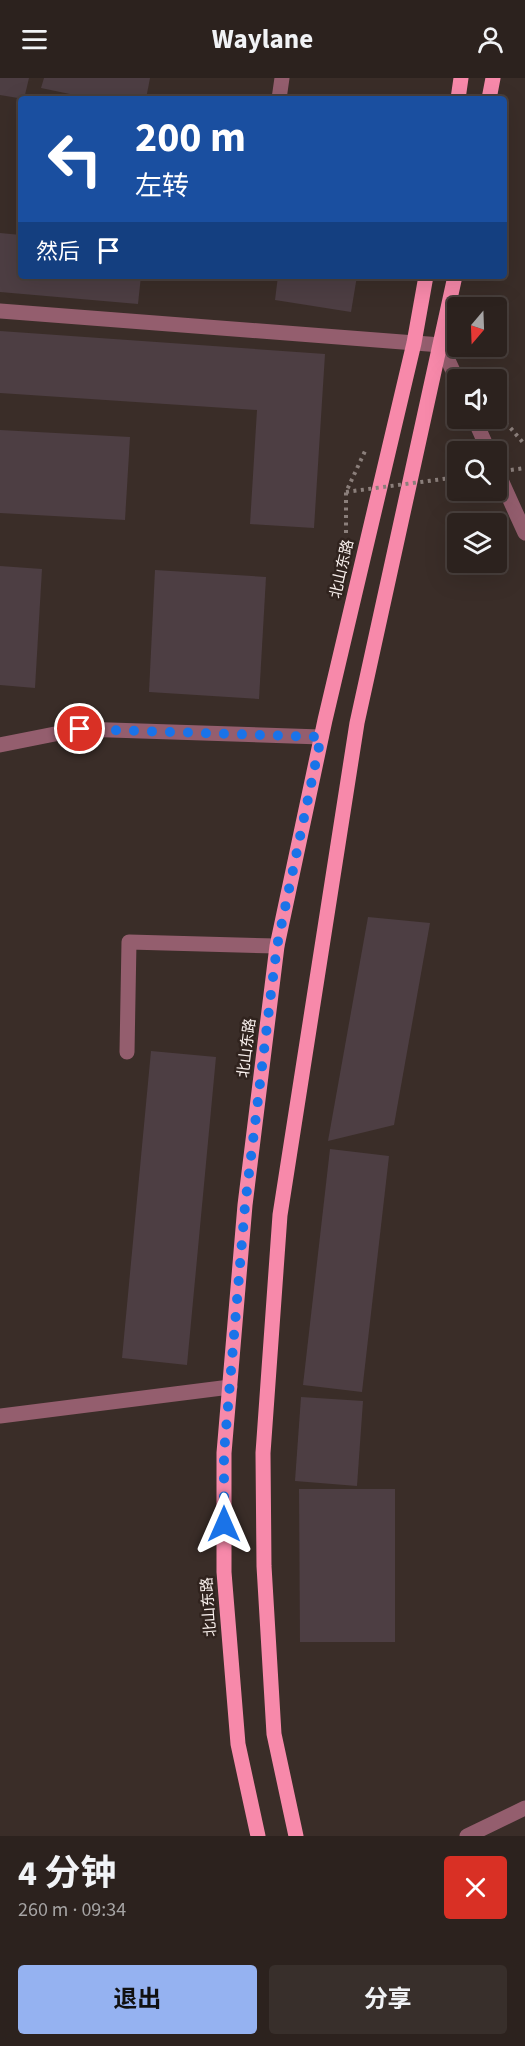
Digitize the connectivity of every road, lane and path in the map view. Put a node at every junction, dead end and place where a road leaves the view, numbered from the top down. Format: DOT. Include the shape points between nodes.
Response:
graph roads {
  1 [pos="282,78"];
  2 [pos="461,78"];
  3 [pos="494,78"];
  4 [pos="279,96"];
  5 [pos="458,96"];
  6 [pos="490,96"];
  7 [pos="425,279"];
  8 [pos="453,279"];
  9 [pos="0,311"];
  10 [pos="414,343"];
  11 [pos="441,345"];
  12 [pos="452,369"];
  13 [pos="507,424"];
  14 [pos="525,445"];
  15 [pos="525,468"];
  16 [pos="507,470"];
  17 [pos="447,478"];
  18 [pos="346,492"];
  19 [pos="507,494"];
  20 [pos="525,532"];
  21 [pos="321,737"];
  22 [pos="0,746"];
  23 [pos="277,946"];
  24 [pos="127,1052"];
  25 [pos="230,1387"];
  26 [pos="0,1416"];
  27 [pos="525,1808"];
  28 [pos="258,1836"];
  29 [pos="296,1836"];
  30 [pos="467,1836"];
  1 -- 4 [label="street"];
  2 -- 5 [label="main road"];
  3 -- 6 [label="main road"];
  7 -- 10 [label="main road, 北山东路"];
  8 -- 11 [label="main road"];
  9 -- 10 [label="street"];
  10 -- 11 [label="street"];
  10 -- 21 [label="main road, 北山东路"];
  11 -- 12 [label="street"];
  11 -- 29 [label="main road" via="357,723 280,1215 263,1452 264,1566 274,1734"];
  13 -- 14 [label="path"];
  15 -- 16 [label="path, bridge"];
  17 -- 18 [label="path, bridge"];
  19 -- 20 [label="street"];
  21 -- 22 [label="street" via="80,729"];
  21 -- 23 [label="main road, 北山东路"];
  23 -- 24 [label="street" via="129,942"];
  23 -- 25 [label="main road, 北山东路" via="245,1206"];
  25 -- 26 [label="street"];
  25 -- 28 [label="main road, 北山东路" via="224,1453 224,1572 238,1744"];
  27 -- 30 [label="street"];
}
